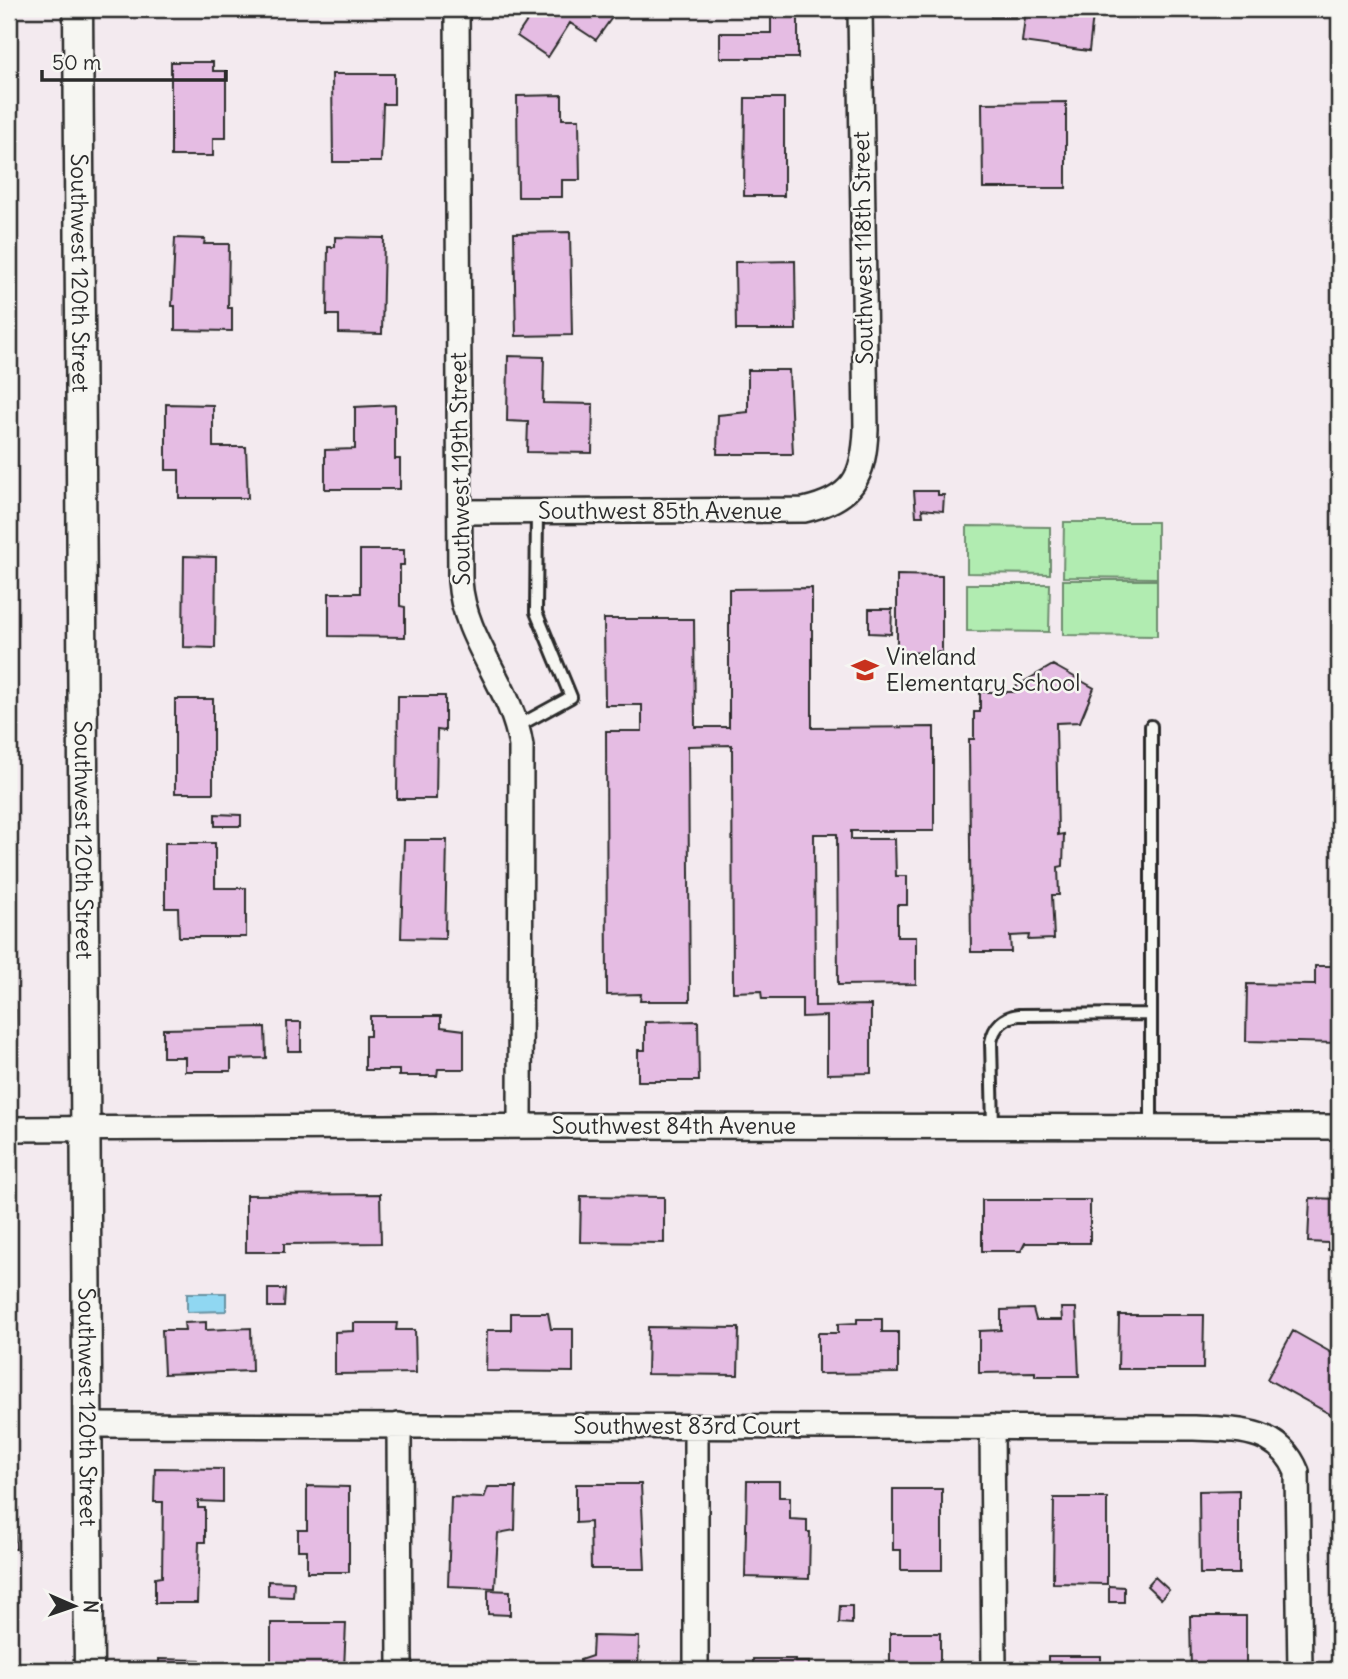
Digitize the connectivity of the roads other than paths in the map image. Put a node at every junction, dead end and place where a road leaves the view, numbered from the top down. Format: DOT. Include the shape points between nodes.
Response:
graph roads {
  1 [pos="78,9"];
  2 [pos="457,9"];
  3 [pos="860,9"];
  4 [pos="853,485"];
  5 [pos="537,511"];
  6 [pos="460,512"];
  7 [pos="518,726"];
  8 [pos="1151,726"];
  9 [pos="1151,1014"];
  10 [pos="520,1126"];
  11 [pos="993,1127"];
  12 [pos="1151,1127"];
  13 [pos="86,1128"];
  14 [pos="1339,1128"];
  15 [pos="9,1129"];
  16 [pos="88,1425"];
  17 [pos="399,1425"];
  18 [pos="696,1427"];
  19 [pos="992,1427"];
  20 [pos="89,1670"];
  21 [pos="400,1670"];
  22 [pos="696,1670"];
  23 [pos="994,1670"];
  24 [pos="1300,1670"];
  1 -- 13 [label="street, Southwest 120th Street"];
  2 -- 6 [label="street, Southwest 119th Street"];
  3 -- 4 [label="street, Southwest 118th Street" via="866,430 864,462"];
  4 -- 5 [label="street, Southwest 85th Avenue" via="833,501 804,510"];
  5 -- 6 [label="street, Southwest 85th Avenue"];
  5 -- 7 [label="lane" via="536,612 571,697"];
  6 -- 7 [label="street, Southwest 119th Street" via="463,604"];
  7 -- 10 [label="street, Southwest 119th Street" via="522,771"];
  8 -- 9 [label="lane"];
  9 -- 11 [label="lane" via="1019,1015 1003,1020 992,1042"];
  9 -- 12 [label="lane"];
  10 -- 11 [label="street, Southwest 84th Avenue"];
  10 -- 13 [label="street, Southwest 84th Avenue"];
  11 -- 12 [label="street, Southwest 84th Avenue"];
  12 -- 14 [label="street, Southwest 84th Avenue"];
  13 -- 15 [label="street, Southwest 84th Avenue"];
  13 -- 16 [label="street, Southwest 120th Street"];
  16 -- 17 [label="street, Southwest 83rd Court"];
  16 -- 20 [label="street, Southwest 120th Street"];
  17 -- 18 [label="street, Southwest 83rd Court"];
  17 -- 21 [label="street"];
  18 -- 19 [label="street, Southwest 83rd Court"];
  18 -- 22 [label="street"];
  19 -- 23 [label="street"];
  19 -- 24 [label="street, Southwest 83rd Court" via="1232,1430 1267,1436 1282,1446 1293,1461 1299,1487"];
}
